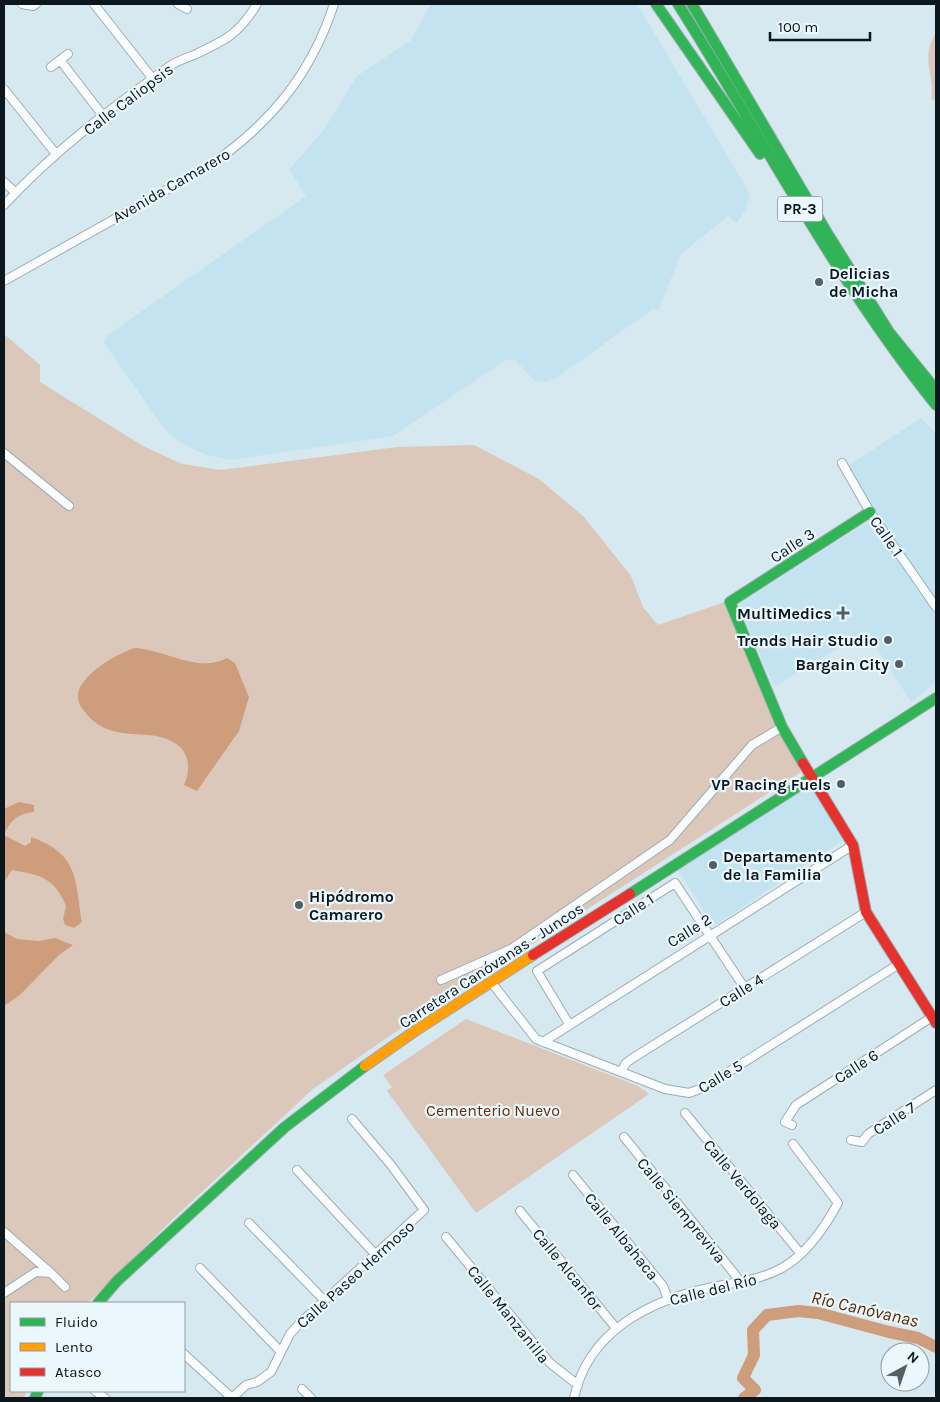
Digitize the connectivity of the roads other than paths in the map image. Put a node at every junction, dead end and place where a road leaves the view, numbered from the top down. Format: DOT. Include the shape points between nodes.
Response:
graph roads {
  1 [pos="22,4"];
  2 [pos="36,4"];
  3 [pos="94,4"];
  4 [pos="178,4"];
  5 [pos="257,4"];
  6 [pos="334,4"];
  7 [pos="656,4"];
  8 [pos="678,4"];
  9 [pos="692,4"];
  10 [pos="188,9"];
  11 [pos="68,54"];
  12 [pos="60,60"];
  13 [pos="52,67"];
  14 [pos="153,79"];
  15 [pos="4,89"];
  16 [pos="104,117"];
  17 [pos="56,154"];
  18 [pos="4,182"];
  19 [pos="16,192"];
  20 [pos="796,201"];
  21 [pos="4,205"];
  22 [pos="4,281"];
  23 [pos="936,390"];
  24 [pos="936,405"];
  25 [pos="4,453"];
  26 [pos="842,463"];
  27 [pos="69,506"];
  28 [pos="870,512"];
  29 [pos="936,607"];
  30 [pos="936,698"];
  31 [pos="782,727"];
  32 [pos="813,778"];
  33 [pos="853,846"];
  34 [pos="866,912"];
  35 [pos="711,935"];
  36 [pos="899,964"];
  37 [pos="442,980"];
  38 [pos="491,982"];
  39 [pos="744,987"];
  40 [pos="934,1020"];
  41 [pos="569,1024"];
  42 [pos="543,1042"];
  43 [pos="621,1072"];
  44 [pos="936,1090"];
  45 [pos="685,1113"];
  46 [pos="352,1119"];
  47 [pos="788,1123"];
  48 [pos="624,1137"];
  49 [pos="851,1140"];
  50 [pos="793,1144"];
  51 [pos="297,1170"];
  52 [pos="573,1175"];
  53 [pos="520,1211"];
  54 [pos="249,1223"];
  55 [pos="4,1232"];
  56 [pos="446,1236"];
  57 [pos="375,1254"];
  58 [pos="801,1254"];
  59 [pos="200,1268"];
  60 [pos="51,1273"];
  61 [pos="741,1282"];
  62 [pos="65,1287"];
  63 [pos="4,1293"];
  64 [pos="668,1299"];
  65 [pos="324,1300"];
  66 [pos="99,1302"];
  67 [pos="616,1328"];
  68 [pos="281,1352"];
  69 [pos="185,1355"];
  70 [pos="578,1385"];
  71 [pos="302,1389"];
  72 [pos="232,1398"];
  73 [pos="311,1398"];
  74 [pos="574,1398"];
  1 -- 2 [label="street"];
  3 -- 14 [label="street"];
  4 -- 10 [label="street"];
  5 -- 14 [label="street, Calle Caliopsis" via="245,25 222,42 173,64"];
  6 -- 22 [label="street, Avenida Camarero" via="325,32 310,61 275,112 239,145 209,166"];
  7 -- 20 [label="main road"];
  8 -- 20 [label="main road, PR-3"];
  9 -- 23 [label="main road, PR-3" via="889,332"];
  11 -- 12 [label="street"];
  12 -- 13 [label="street"];
  12 -- 16 [label="street"];
  14 -- 16 [label="street, Calle Caliopsis"];
  15 -- 17 [label="street"];
  16 -- 17 [label="street, Calle Caliopsis"];
  17 -- 19 [label="street, Calle Caliopsis"];
  18 -- 19 [label="street"];
  19 -- 21 [label="street, Calle Caliopsis"];
  20 -- 24 [label="main road, PR-3" via="870,320"];
  25 -- 27 [label="street"];
  26 -- 28 [label="street, Calle 1"];
  28 -- 29 [label="street, Calle 1"];
  28 -- 31 [label="main road, Calle 3" via="730,602"];
  30 -- 32 [label="main road, Carretera Canóvanas - Juncos"];
  31 -- 32 [label="main road"];
  31 -- 37 [label="street" via="752,745 670,840 511,949"];
  32 -- 33 [label="main road"];
  32 -- 38 [label="main road, Carretera Canóvanas - Juncos"];
  33 -- 34 [label="main road"];
  33 -- 35 [label="street, Calle 2"];
  34 -- 36 [label="main road"];
  34 -- 39 [label="street, Calle 4"];
  35 -- 39 [label="street, Calle 1"];
  35 -- 41 [label="street, Calle 2"];
  35 -- 41 [label="street, Calle 1" via="675,883 662,890 537,972"];
  36 -- 40 [label="main road"];
  36 -- 43 [label="street, Calle 5" via="694,1092 665,1089"];
  38 -- 42 [label="street, Calle 5" via="529,1032"];
  38 -- 66 [label="main road, Carretera Canóvanas - Juncos" via="338,1084 285,1127"];
  39 -- 43 [label="street, Calle 4" via="633,1058"];
  40 -- 47 [label="street, Calle 6" via="796,1105"];
  41 -- 42 [label="street, Calle 2"];
  42 -- 43 [label="street, Calle 5"];
  44 -- 49 [label="street, Calle 7" via="868,1134 862,1142"];
  45 -- 58 [label="street, Calle Verdolaga"];
  46 -- 57 [label="street, Calle Paseo Hermoso" via="424,1210"];
  48 -- 61 [label="street, Calle Siempreviva"];
  50 -- 58 [label="street, Calle del Río" via="838,1203"];
  51 -- 57 [label="street"];
  52 -- 64 [label="street, Calle Albahaca" via="663,1286"];
  53 -- 67 [label="street, Calle Alcanfor"];
  54 -- 65 [label="street"];
  55 -- 60 [label="street"];
  56 -- 70 [label="street, Calle Manzanilla" via="550,1363"];
  57 -- 65 [label="street, Calle Paseo Hermoso"];
  58 -- 61 [label="street, Calle del Río" via="766,1276"];
  59 -- 68 [label="street"];
  60 -- 62 [label="street"];
  60 -- 63 [label="street" via="36,1272"];
  61 -- 64 [label="street, Calle del Río"];
  64 -- 67 [label="street, Calle del Río"];
  65 -- 68 [label="street, Calle Paseo Hermoso" via="290,1334"];
  67 -- 70 [label="street, Calle del Río" via="587,1361 580,1372"];
  68 -- 72 [label="street, Calle Paseo Hermoso" via="271,1372 246,1385"];
  69 -- 72 [label="street"];
  70 -- 74 [label="street, Calle del Río"];
  71 -- 73 [label="street"];
}
